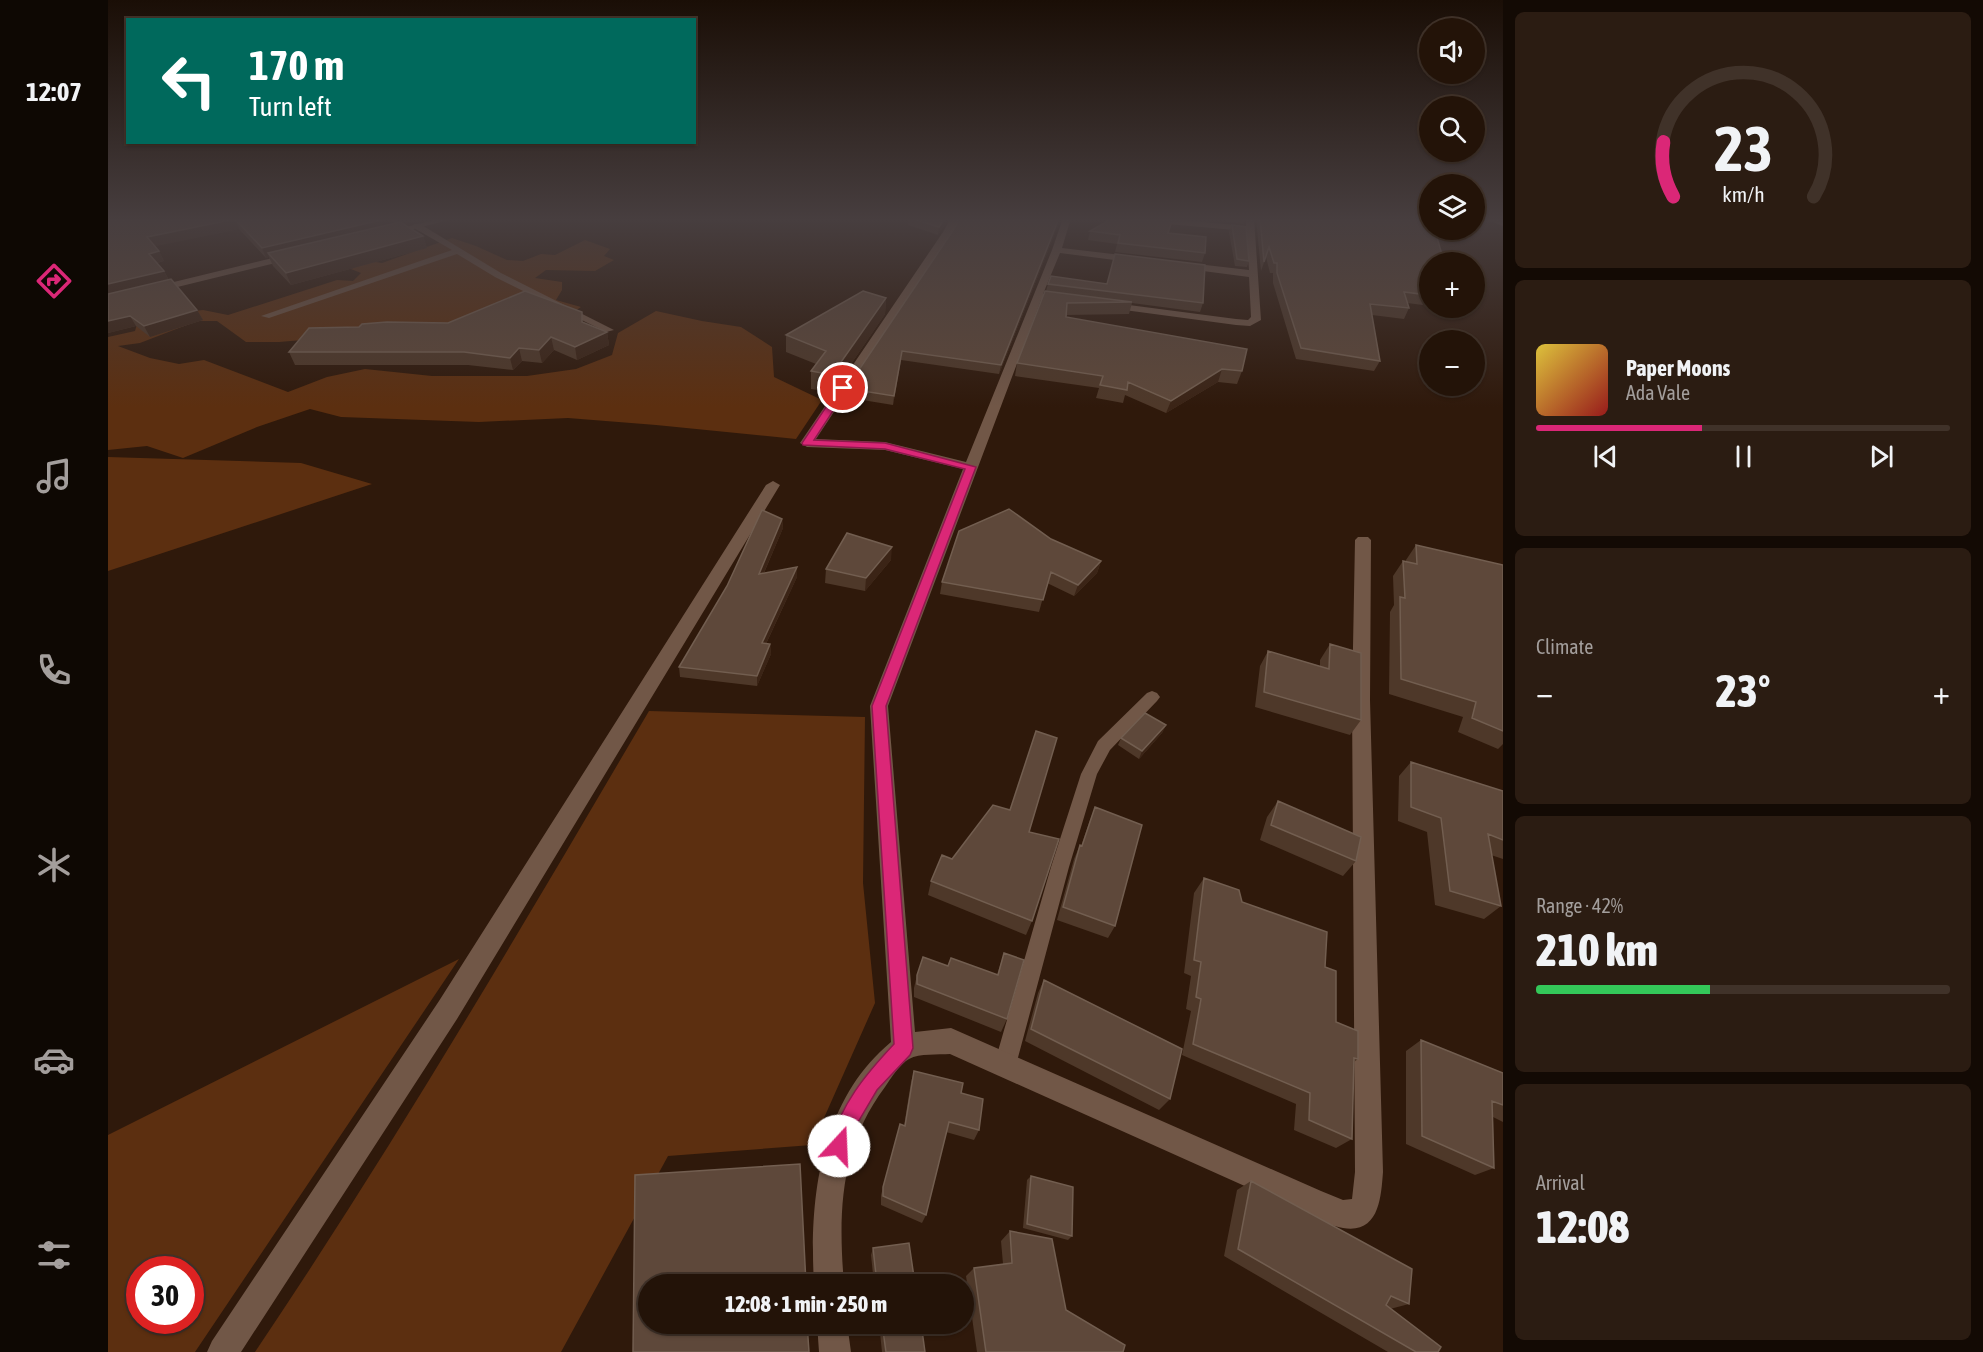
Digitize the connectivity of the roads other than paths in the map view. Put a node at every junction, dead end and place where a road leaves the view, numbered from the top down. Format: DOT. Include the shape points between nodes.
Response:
graph roads {
  1 [pos="191,281"];
  2 [pos="369,281"];
  3 [pos="510,281"];
  4 [pos="915,281"];
  5 [pos="1043,281"];
  6 [pos="1254,281"];
  7 [pos="1037,296"];
  8 [pos="1060,299"];
  9 [pos="108,301"];
  10 [pos="1095,304"];
  11 [pos="266,316"];
  12 [pos="609,330"];
  13 [pos="971,467"];
  14 [pos="773,485"];
  15 [pos="1363,540"];
  16 [pos="1152,697"];
  17 [pos="904,1048"];
  18 [pos="1005,1065"];
  19 [pos="829,1274"];
  20 [pos="833,1334"];
  21 [pos="223,1352"];
  22 [pos="835,1352"];
  1 -- 9 [label="street"];
  2 -- 11 [label="lane"];
  3 -- 12 [label="lane"];
  4 -- 13 [label="street" via="807,443 885,446"];
  5 -- 7 [label="street"];
  6 -- 10 [label="street" via="1257,318 1250,323"];
  7 -- 8 [label="street"];
  7 -- 13 [label="street"];
  13 -- 17 [label="street" via="879,706"];
  14 -- 21 [label="street" via="448,1010"];
  15 -- 18 [label="street" via="1361,700 1369,1172 1367,1199 1360,1212 1343,1214 1317,1204"];
  16 -- 18 [label="lane" via="1104,746 1089,774"];
  17 -- 18 [label="street" via="951,1041"];
  17 -- 19 [label="street" via="870,1083 845,1125 826,1212"];
  20 -- 22 [label="street"];
}
